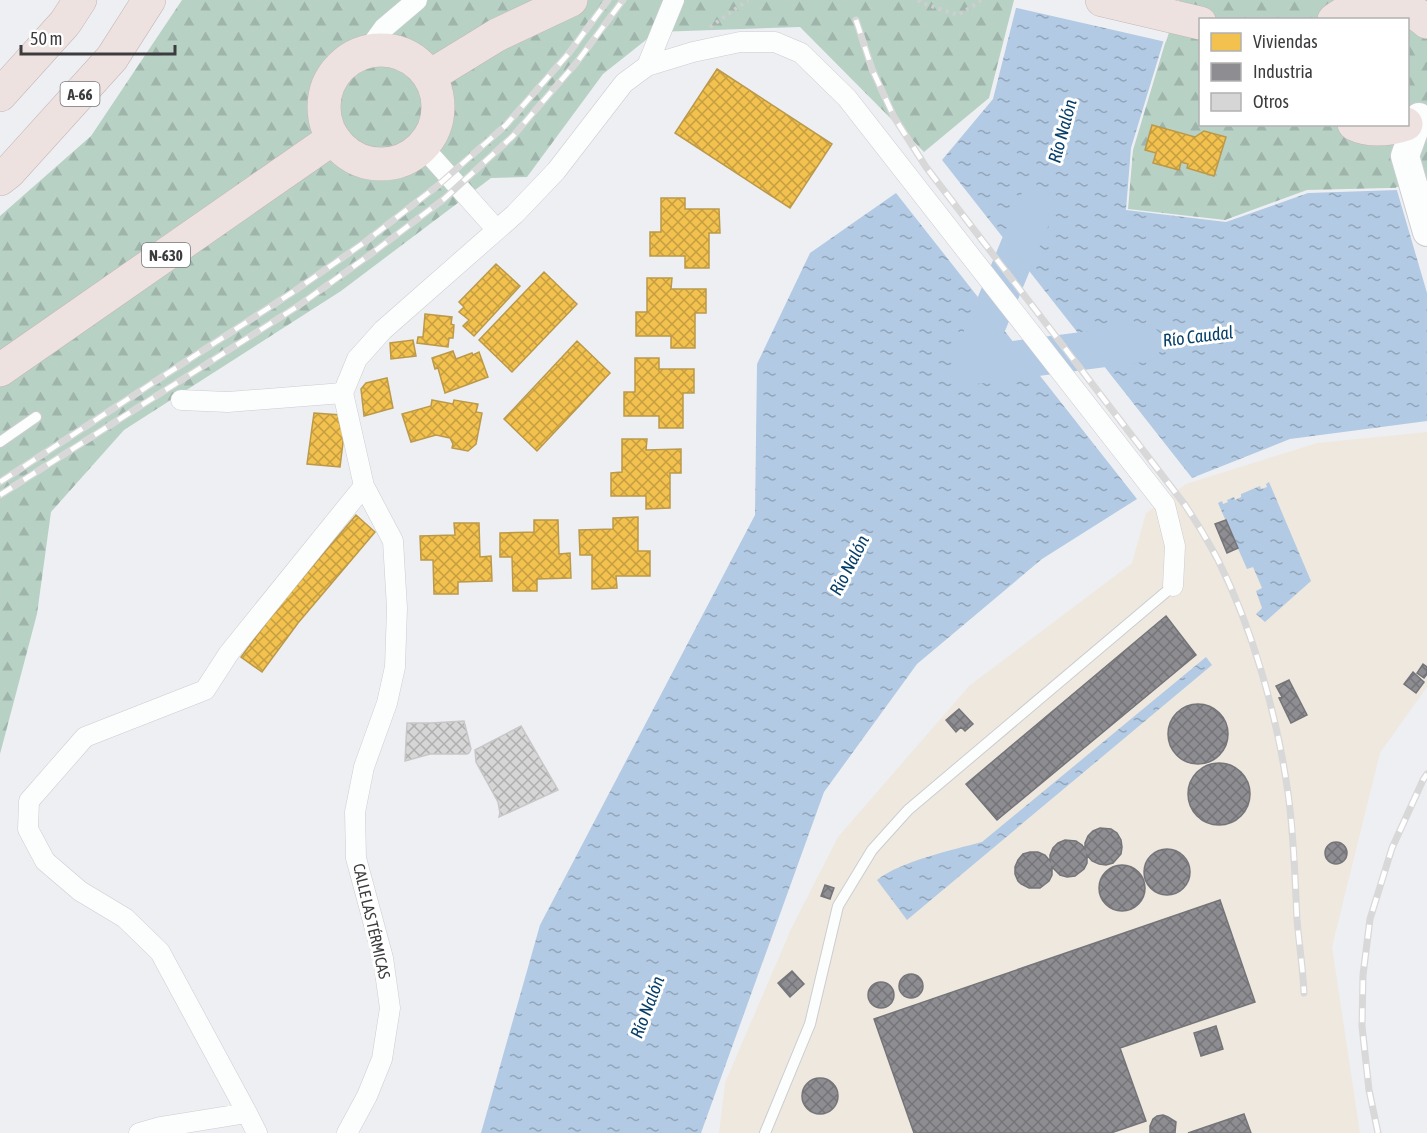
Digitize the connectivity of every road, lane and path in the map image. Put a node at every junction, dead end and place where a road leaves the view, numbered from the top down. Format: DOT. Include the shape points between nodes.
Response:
graph roads {
  1 [pos="80,0"];
  2 [pos="149,0"];
  3 [pos="417,0"];
  4 [pos="571,0"];
  5 [pos="674,0"];
  6 [pos="748,0"];
  7 [pos="918,0"];
  8 [pos="982,0"];
  9 [pos="1101,0"];
  10 [pos="1407,7"];
  11 [pos="1336,12"];
  12 [pos="1199,23"];
  13 [pos="368,50"];
  14 [pos="693,52"];
  15 [pos="647,66"];
  16 [pos="430,76"];
  17 [pos="0,95"];
  18 [pos="1358,126"];
  19 [pos="1413,126"];
  20 [pos="332,139"];
  21 [pos="422,146"];
  22 [pos="0,179"];
  23 [pos="497,230"];
  24 [pos="1427,232"];
  25 [pos="0,370"];
  26 [pos="343,393"];
  27 [pos="181,400"];
  28 [pos="36,417"];
  29 [pos="0,442"];
  30 [pos="364,486"];
  31 [pos="1173,586"];
  32 [pos="248,1113"];
  33 [pos="139,1133"];
  34 [pos="257,1133"];
  35 [pos="347,1133"];
  36 [pos="765,1133"];
  1 -- 17 [label="highway"];
  2 -- 22 [label="highway, A-66" via="112,58"];
  3 -- 13 [label="street" via="384,28"];
  4 -- 16 [label="highway" via="497,35"];
  5 -- 15 [label="street"];
  6 -- 14 [label="path" via="706,30"];
  7 -- 8 [label="path" via="958,15"];
  9 -- 12 [label="highway"];
  10 -- 11 [label="highway" via="1368,2"];
  13 -- 16 [label="highway" via="392,50 414,59"];
  13 -- 20 [label="highway" via="348,60 332,75 324,96 324,118"];
  14 -- 15 [label="street"];
  14 -- 31 [label="street" via="740,42 776,42 801,53 847,98 1165,505 1175,546"];
  15 -- 23 [label="street" via="624,83 556,171"];
  16 -- 21 [label="highway" via="440,106 432,136"];
  18 -- 19 [label="highway" via="1372,130"];
  19 -- 24 [label="street"];
  20 -- 21 [label="highway" via="354,159 382,166 411,158"];
  20 -- 25 [label="highway, N-630"];
  21 -- 23 [label="street"];
  23 -- 26 [label="street" via="383,330 357,359"];
  26 -- 27 [label="street" via="228,402"];
  26 -- 30 [label="street, CALLE LAS TÉRMICAS"];
  28 -- 29 [label="lane"];
  30 -- 32 [label="street" via="229,653 205,690 85,737 29,801 28,829 45,861 80,891 125,918 160,952"];
  30 -- 35 [label="street, CALLE LAS TÉRMICAS" via="393,541 397,608 395,667 387,703 364,767 355,812 356,858 383,958 390,1008 382,1059 368,1096"];
  31 -- 36 [label="lane" via="908,810 872,850 838,906 810,1024"];
  32 -- 33 [label="street"];
  32 -- 34 [label="street"];
}
